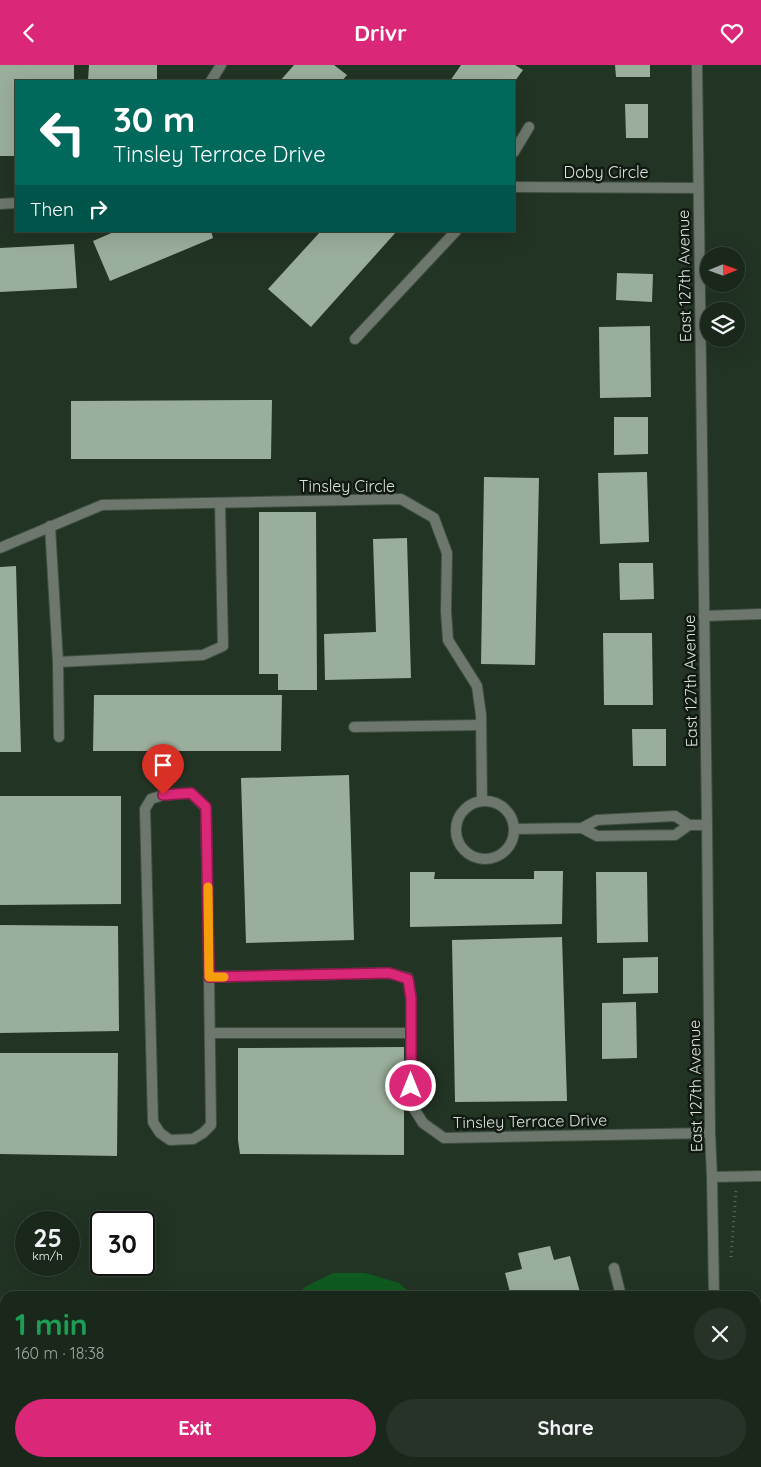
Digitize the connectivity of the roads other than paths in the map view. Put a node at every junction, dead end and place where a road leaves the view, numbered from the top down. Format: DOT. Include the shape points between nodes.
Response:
graph roads {
  1 [pos="221,65"];
  2 [pos="697,65"];
  3 [pos="212,80"];
  4 [pos="529,127"];
  5 [pos="515,150"];
  6 [pos="515,187"];
  7 [pos="698,188"];
  8 [pos="15,203"];
  9 [pos="0,204"];
  10 [pos="455,232"];
  11 [pos="354,339"];
  12 [pos="220,503"];
  13 [pos="50,526"];
  14 [pos="0,548"];
  15 [pos="761,614"];
  16 [pos="704,616"];
  17 [pos="58,662"];
  18 [pos="481,725"];
  19 [pos="354,727"];
  20 [pos="59,737"];
  21 [pos="482,801"];
  22 [pos="689,825"];
  23 [pos="707,825"];
  24 [pos="582,827"];
  25 [pos="515,829"];
  26 [pos="209,977"];
  27 [pos="210,1033"];
  28 [pos="411,1033"];
  29 [pos="710,1133"];
  30 [pos="761,1176"];
  31 [pos="712,1177"];
  32 [pos="614,1268"];
  33 [pos="620,1291"];
  34 [pos="714,1291"];
  1 -- 3 [label="street"];
  2 -- 7 [label="street, East 127th Avenue"];
  4 -- 5 [label="street"];
  6 -- 7 [label="street, Doby Circle"];
  7 -- 16 [label="street, East 127th Avenue"];
  8 -- 9 [label="street"];
  10 -- 11 [label="street"];
  12 -- 13 [label="street, Tinsley Circle" via="102,505"];
  12 -- 17 [label="street" via="223,646 203,655"];
  12 -- 18 [label="street, Tinsley Circle" via="401,499 434,518 447,553 448,640 478,686"];
  13 -- 14 [label="street, Tinsley Circle"];
  13 -- 17 [label="street"];
  15 -- 16 [label="street"];
  16 -- 23 [label="street, East 127th Avenue"];
  17 -- 20 [label="street"];
  18 -- 19 [label="street"];
  18 -- 21 [label="street, Tinsley Circle"];
  21 -- 25 [label="street" via="491,801 508,811"];
  21 -- 25 [label="street" via="464,809 456,826 456,836 466,853 474,858 494,859 509,847"];
  22 -- 23 [label="street"];
  22 -- 24 [label="street" via="675,816 597,820"];
  22 -- 24 [label="street" via="675,835 597,836"];
  23 -- 29 [label="street, East 127th Avenue"];
  24 -- 25 [label="street"];
  26 -- 27 [label="street"];
  26 -- 27 [label="street" via="206,807 191,793 163,795 151,799 145,809 153,1122 170,1140 193,1139 211,1125"];
  26 -- 28 [label="street, Tinsley Terrace Drive" via="389,973 408,979"];
  27 -- 28 [label="street"];
  28 -- 29 [label="street, Tinsley Terrace Drive" via="411,1104 423,1123 444,1138"];
  29 -- 31 [label="street, East 127th Avenue"];
  30 -- 31 [label="street"];
  31 -- 34 [label="street, East 127th Avenue"];
  32 -- 33 [label="street"];
}
